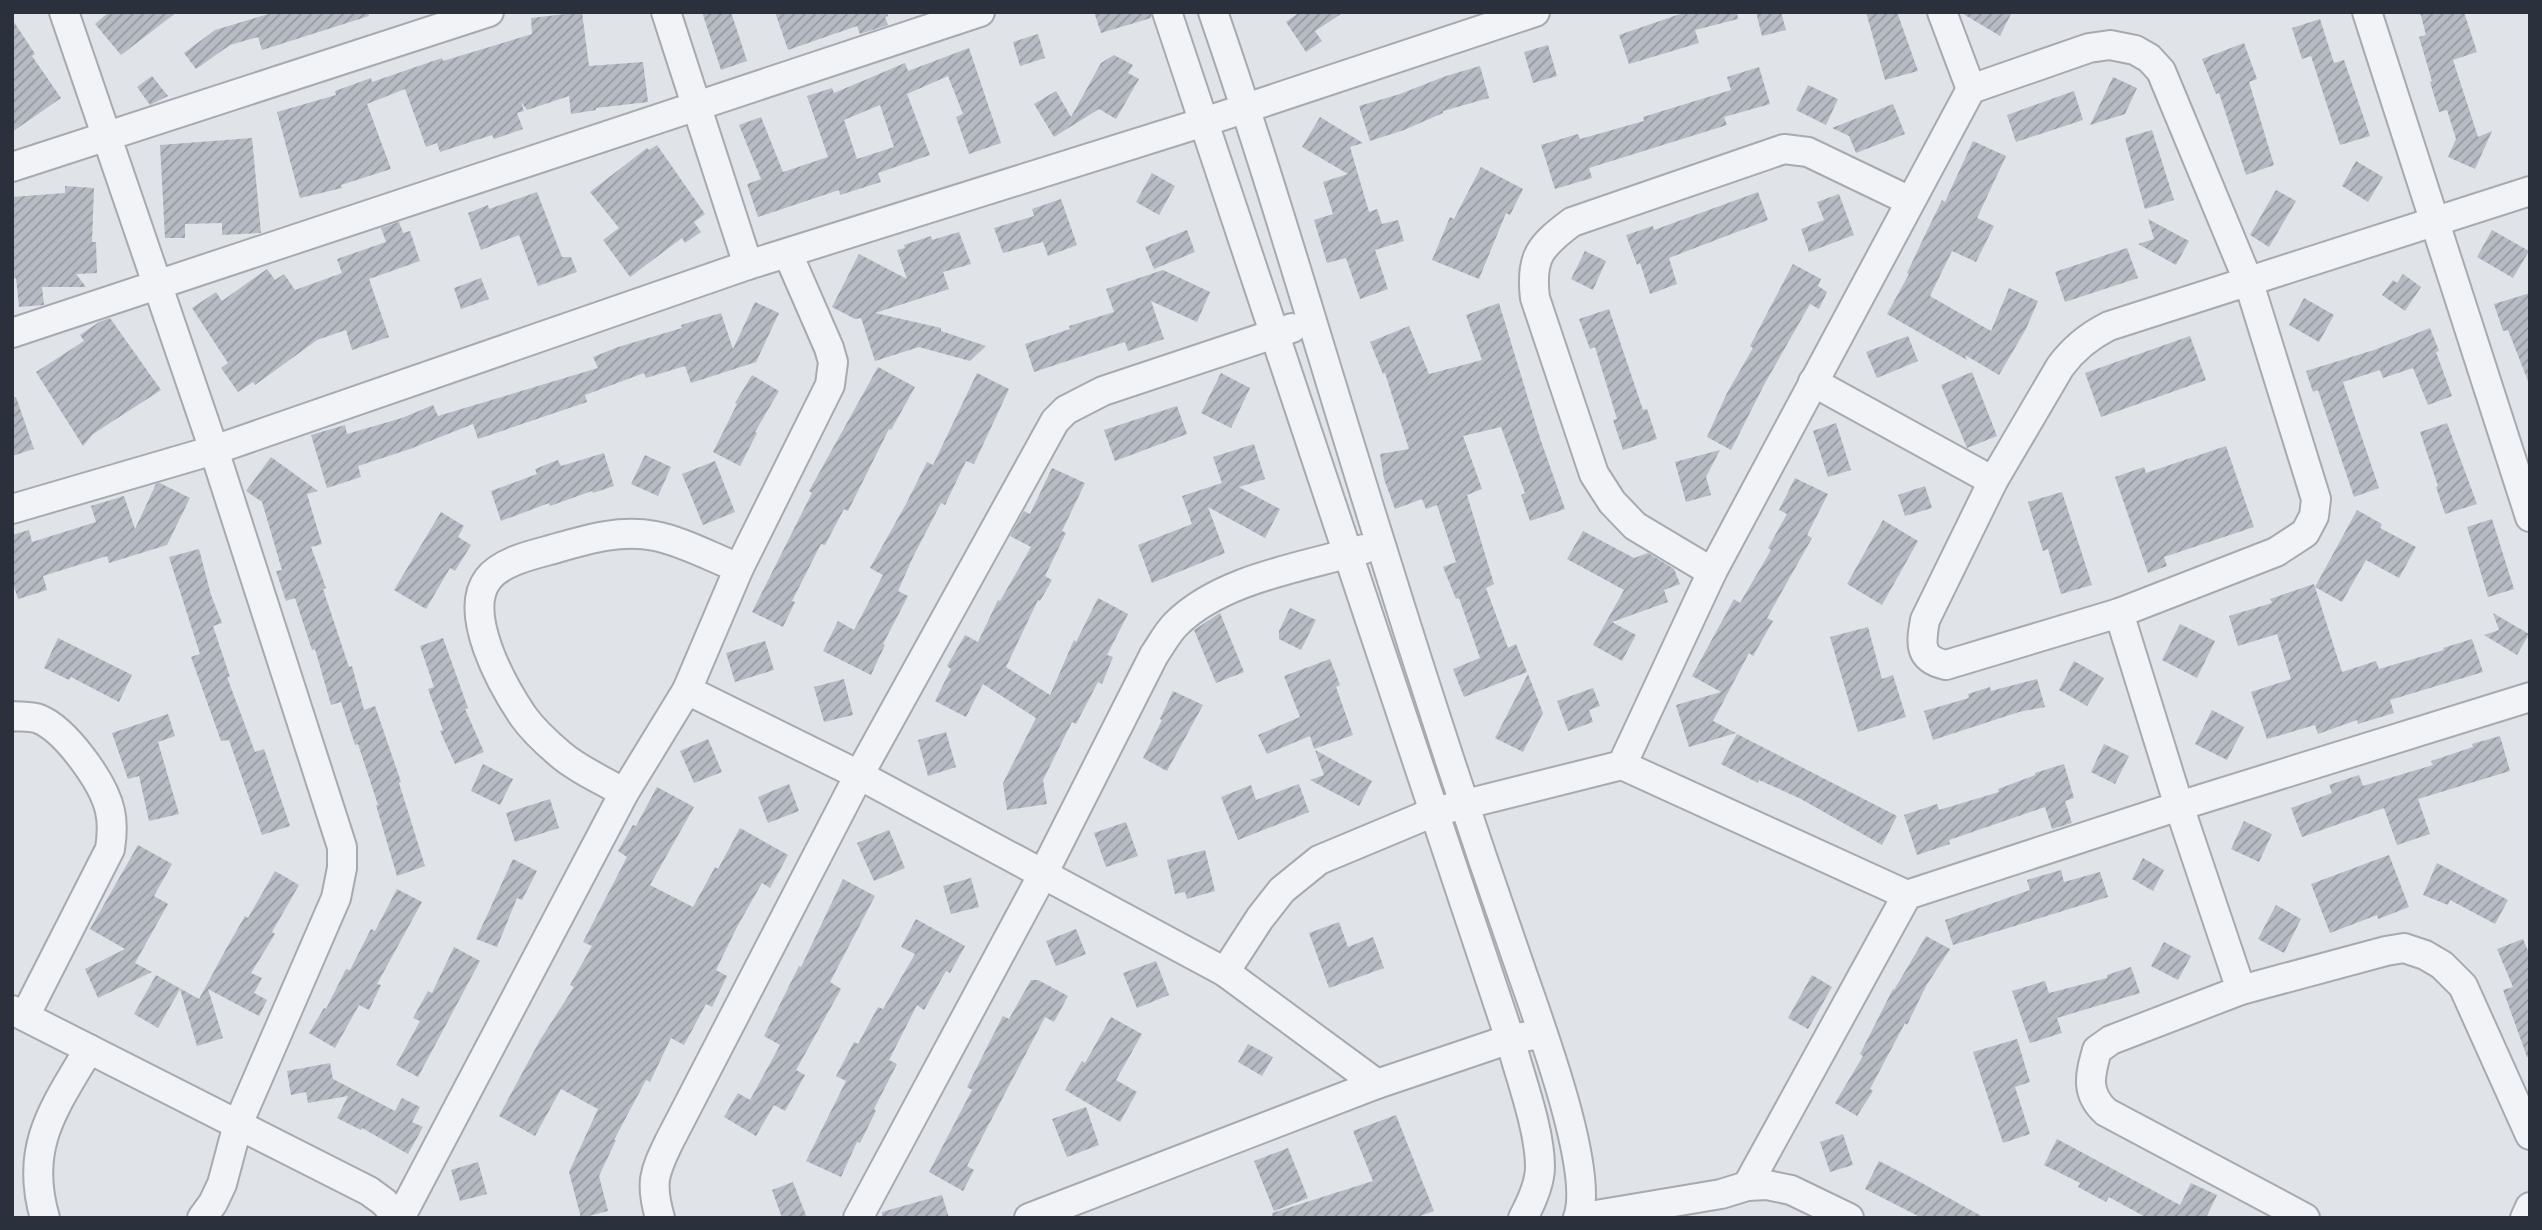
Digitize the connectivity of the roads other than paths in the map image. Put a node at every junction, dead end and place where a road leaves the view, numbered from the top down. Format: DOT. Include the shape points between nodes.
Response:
graph roads {
  1 [pos="64,12"];
  2 [pos="489,12"];
  3 [pos="666,12"];
  4 [pos="980,12"];
  5 [pos="1167,12"];
  6 [pos="1213,12"];
  7 [pos="1535,12"];
  8 [pos="1942,12"];
  9 [pos="2367,12"];
  10 [pos="1971,89"];
  11 [pos="1246,107"];
  12 [pos="697,108"];
  13 [pos="1204,122"];
  14 [pos="105,136"];
  15 [pos="12,167"];
  16 [pos="2530,191"];
  17 [pos="1910,201"];
  18 [pos="2435,222"];
  19 [pos="788,254"];
  20 [pos="748,265"];
  21 [pos="2249,283"];
  22 [pos="158,286"];
  23 [pos="1312,322"];
  24 [pos="12,333"];
  25 [pos="1274,333"];
  26 [pos="1813,382"];
  27 [pos="214,450"];
  28 [pos="1993,481"];
  29 [pos="12,509"];
  30 [pos="2530,517"];
  31 [pos="1381,544"];
  32 [pos="1349,554"];
  33 [pos="739,568"];
  34 [pos="1712,572"];
  35 [pos="2119,613"];
  36 [pos="687,690"];
  37 [pos="2530,697"];
  38 [pos="12,716"];
  39 [pos="1622,765"];
  40 [pos="859,775"];
  41 [pos="624,793"];
  42 [pos="1464,804"];
  43 [pos="2179,806"];
  44 [pos="1434,812"];
  45 [pos="1043,874"];
  46 [pos="1907,895"];
  47 [pos="1225,972"];
  48 [pos="2241,990"];
  49 [pos="19,1013"];
  50 [pos="1542,1033"];
  51 [pos="1510,1039"];
  52 [pos="89,1049"];
  53 [pos="1377,1084"];
  54 [pos="238,1124"];
  55 [pos="2530,1135"];
  56 [pos="1733,1199"];
  57 [pos="2530,1207"];
  58 [pos="45,1218"];
  59 [pos="202,1218"];
  60 [pos="399,1218"];
  61 [pos="660,1218"];
  62 [pos="858,1218"];
  63 [pos="1029,1218"];
  64 [pos="1523,1218"];
  65 [pos="1578,1218"];
  66 [pos="1849,1218"];
  67 [pos="2305,1218"];
  68 [pos="2525,1218"];
  1 -- 14 [label="street"];
  2 -- 14 [label="street"];
  3 -- 12 [label="street"];
  4 -- 12 [label="street"];
  5 -- 13 [label="street"];
  6 -- 11 [label="street"];
  7 -- 11 [label="street"];
  8 -- 10 [label="street"];
  9 -- 18 [label="street"];
  10 -- 17 [label="street"];
  10 -- 21 [label="street" via="2089,48 2110,45 2149,58 2169,86"];
  11 -- 13 [label="street"];
  11 -- 23 [label="street"];
  12 -- 20 [label="street"];
  12 -- 22 [label="street"];
  13 -- 19 [label="street"];
  13 -- 25 [label="street"];
  14 -- 15 [label="street"];
  14 -- 22 [label="street"];
  16 -- 18 [label="street"];
  17 -- 26 [label="street"];
  17 -- 34 [label="street" via="1808,152 1784,149 1572,222 1538,254 1532,275 1535,298 1594,474 1635,526"];
  18 -- 21 [label="street"];
  18 -- 30 [label="street"];
  19 -- 20 [label="street"];
  19 -- 33 [label="street" via="829,348 833,362 830,384"];
  20 -- 27 [label="street"];
  21 -- 28 [label="street" via="2109,326 2088,337 2060,367"];
  21 -- 35 [label="street" via="2316,499 2314,516 2305,533 2276,552"];
  22 -- 24 [label="street"];
  22 -- 27 [label="street"];
  23 -- 25 [label="street"];
  23 -- 31 [label="street"];
  25 -- 32 [label="street"];
  25 -- 40 [label="street" via="1103,391 1055,421"];
  26 -- 28 [label="street"];
  26 -- 34 [label="street"];
  27 -- 29 [label="street"];
  27 -- 54 [label="street" via="342,847 336,898"];
  28 -- 35 [label="street" via="1925,620 1921,641 1925,654 1946,665"];
  31 -- 32 [label="street"];
  31 -- 42 [label="street"];
  32 -- 44 [label="street"];
  32 -- 45 [label="street" via="1230,589 1199,604 1174,625 1154,655"];
  33 -- 36 [label="street"];
  33 -- 41 [label="street" via="657,536 630,533 538,553 502,567 485,583 479,601 482,627 493,661 524,717 563,756"];
  34 -- 39 [label="street"];
  35 -- 43 [label="street"];
  36 -- 40 [label="street"];
  36 -- 41 [label="street"];
  37 -- 43 [label="street"];
  38 -- 49 [label="street" via="39,719 66,739 102,790 113,833 110,849"];
  39 -- 42 [label="street"];
  39 -- 46 [label="street"];
  40 -- 45 [label="street"];
  40 -- 61 [label="street" via="658,1166 653,1195"];
  41 -- 60 [label="street"];
  42 -- 44 [label="street"];
  42 -- 50 [label="street"];
  43 -- 46 [label="street"];
  43 -- 48 [label="street"];
  44 -- 47 [label="street" via="1319,860 1300,873 1260,918"];
  44 -- 51 [label="street"];
  45 -- 47 [label="street"];
  45 -- 62 [label="street"];
  46 -- 56 [label="street"];
  47 -- 53 [label="street"];
  48 -- 55 [label="street" via="2386,951 2404,948 2425,955 2463,986"];
  48 -- 67 [label="street" via="2111,1040 2097,1050 2091,1087 2096,1103 2106,1112"];
  49 -- 52 [label="street"];
  50 -- 51 [label="street"];
  50 -- 65 [label="street" via="1581,1169"];
  51 -- 53 [label="street"];
  51 -- 64 [label="street" via="1540,1167"];
  52 -- 54 [label="street"];
  52 -- 58 [label="street" via="49,1116 40,1149 37,1174"];
  53 -- 63 [label="street"];
  54 -- 59 [label="street" via="222,1184"];
  54 -- 60 [label="street" via="369,1191"];
  56 -- 65 [label="street"];
  56 -- 66 [label="street" via="1767,1185 1791,1190"];
  57 -- 68 [label="street"];
}
